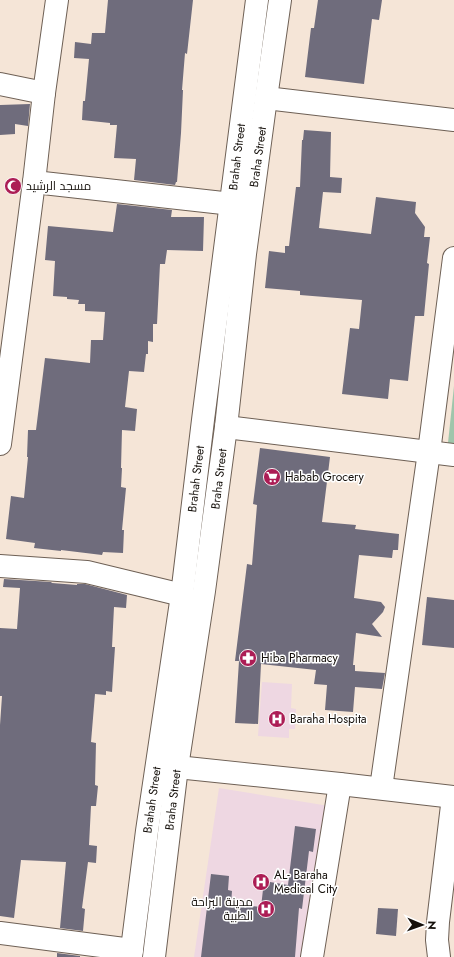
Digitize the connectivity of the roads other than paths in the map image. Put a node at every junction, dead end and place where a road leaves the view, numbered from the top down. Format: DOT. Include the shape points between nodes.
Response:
graph roads {
  1 [pos="57,0"];
  2 [pos="257,0"];
  3 [pos="280,0"];
  4 [pos="0,84"];
  5 [pos="44,93"];
  6 [pos="266,98"];
  7 [pos="454,120"];
  8 [pos="34,182"];
  9 [pos="232,204"];
  10 [pos="454,258"];
  11 [pos="9,295"];
  12 [pos="226,428"];
  13 [pos="0,444"];
  14 [pos="429,452"];
  15 [pos="454,455"];
  16 [pos="0,566"];
  17 [pos="182,595"];
  18 [pos="177,767"];
  19 [pos="340,784"];
  20 [pos="381,788"];
  21 [pos="454,797"];
  22 [pos="0,933"];
  23 [pos="131,953"];
  24 [pos="154,957"];
  25 [pos="312,957"];
  26 [pos="439,957"];
  1 -- 5 [label="street"];
  2 -- 9 [label="street, Brahah Street"];
  3 -- 6 [label="street, Braha Street"];
  4 -- 5 [label="street"];
  5 -- 8 [label="street"];
  6 -- 7 [label="street"];
  6 -- 12 [label="street, Braha Street" via="245,254"];
  8 -- 9 [label="street"];
  8 -- 11 [label="street"];
  9 -- 17 [label="street, Brahah Street"];
  10 -- 14 [label="street"];
  11 -- 13 [label="street"];
  12 -- 14 [label="street"];
  12 -- 18 [label="street, Braha Street"];
  14 -- 15 [label="street"];
  14 -- 20 [label="street"];
  16 -- 17 [label="street" via="87,572"];
  17 -- 23 [label="street, Brahah Street"];
  18 -- 19 [label="street"];
  18 -- 24 [label="street, Braha Street"];
  19 -- 20 [label="street"];
  19 -- 25 [label="street"];
  20 -- 21 [label="street"];
  21 -- 26 [label="street" via="438,922"];
  22 -- 23 [label="street"];
}
